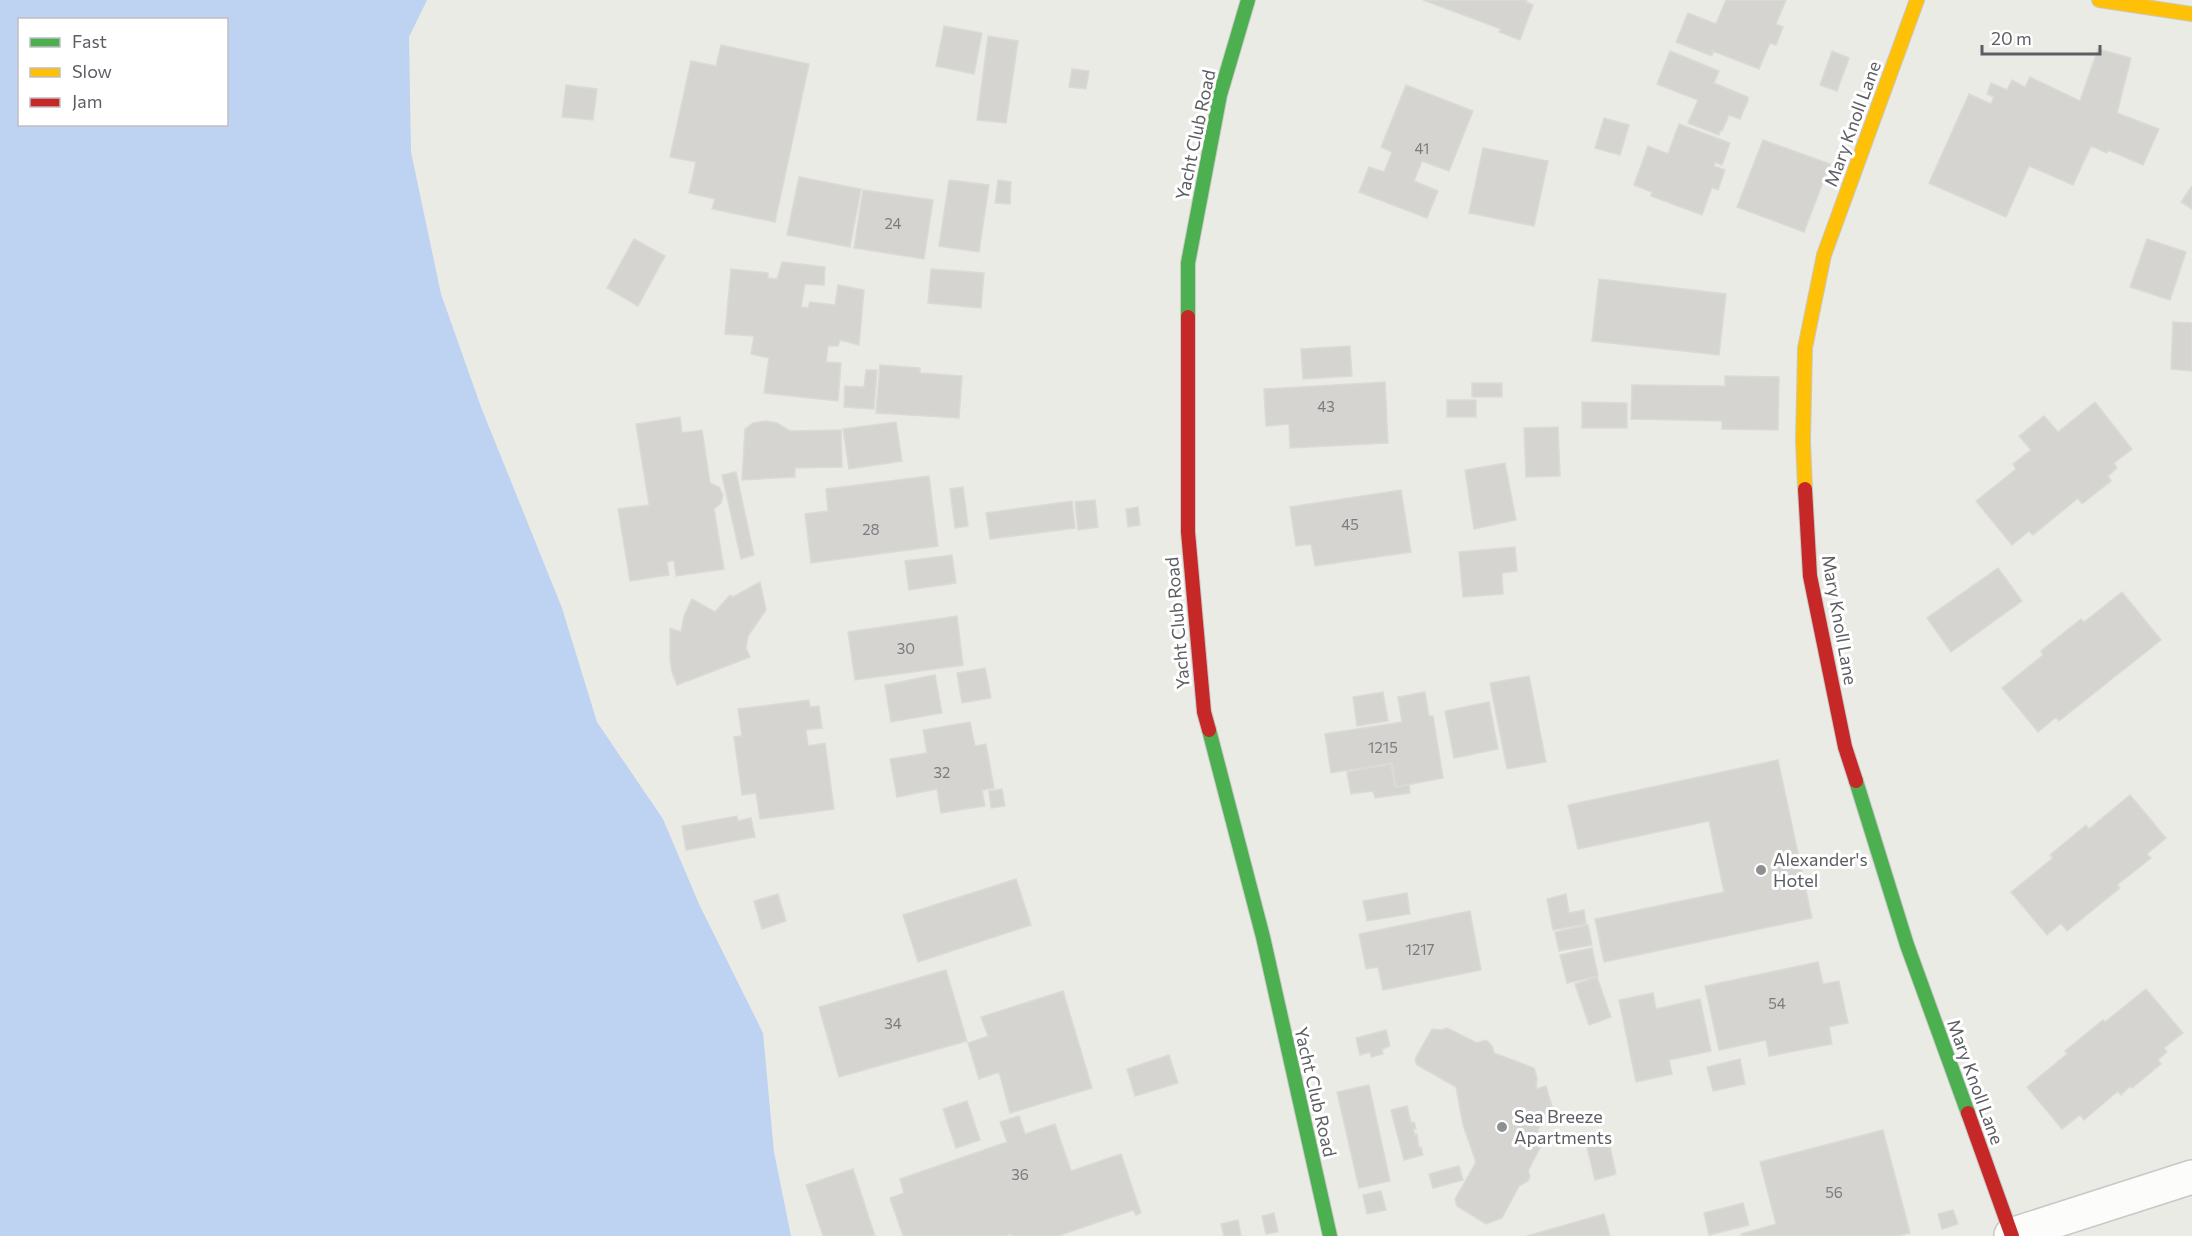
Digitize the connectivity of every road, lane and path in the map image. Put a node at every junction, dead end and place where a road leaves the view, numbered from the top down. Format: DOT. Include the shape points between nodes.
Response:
graph roads {
  1 [pos="1248,0"];
  2 [pos="1917,0"];
  3 [pos="2099,0"];
  4 [pos="2192,14"];
  5 [pos="2192,1177"];
  6 [pos="1330,1236"];
  7 [pos="2011,1236"];
  1 -- 6 [label="street, Yacht Club Road" via="1220,95 1188,263 1188,532 1204,712 1263,937"];
  2 -- 7 [label="street, Mary Knoll Lane" via="1824,255 1804,348 1803,441 1810,576 1845,747 1906,945"];
  3 -- 4 [label="street"];
  5 -- 7 [label="street"];
}
